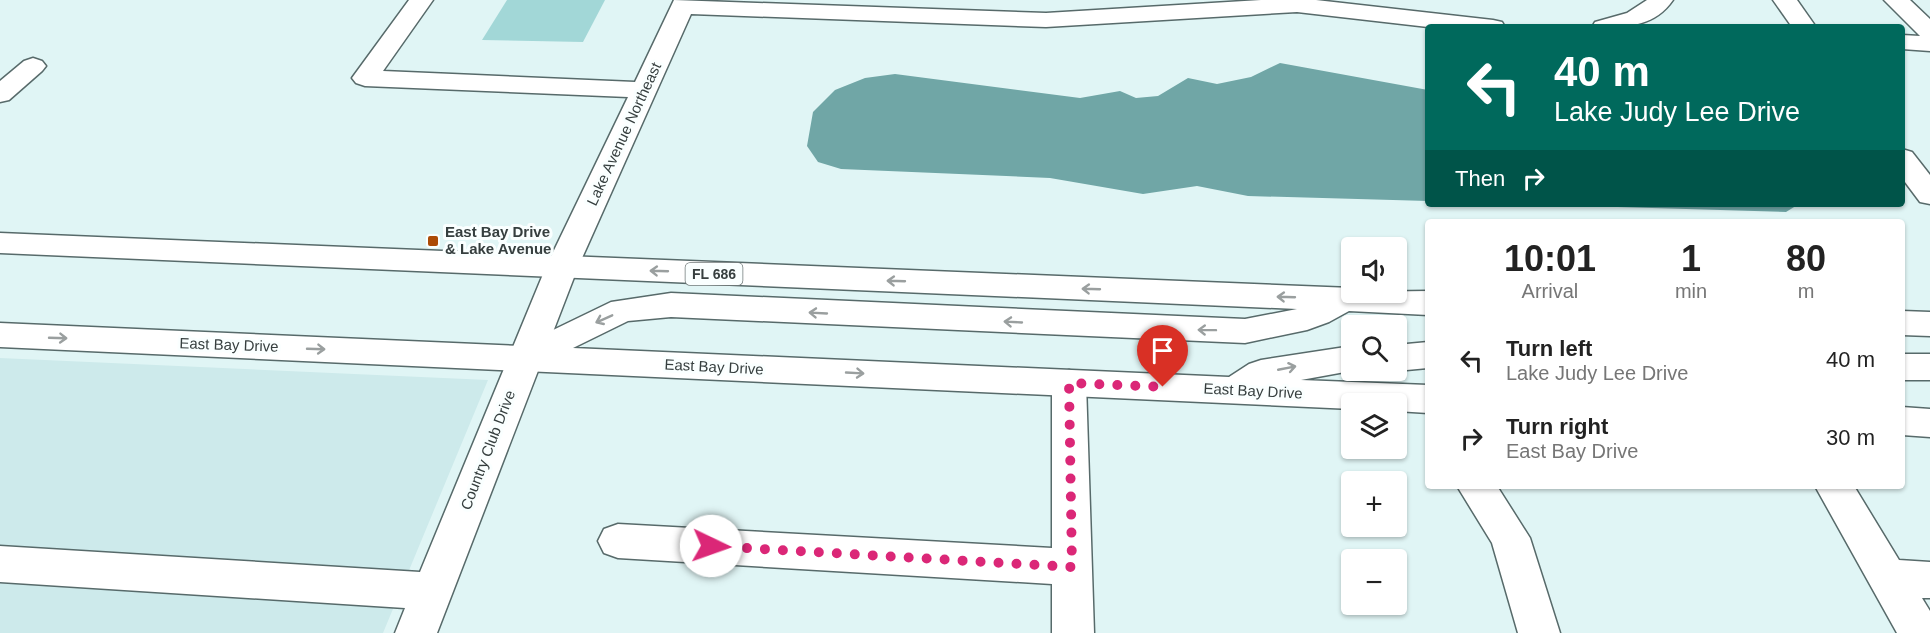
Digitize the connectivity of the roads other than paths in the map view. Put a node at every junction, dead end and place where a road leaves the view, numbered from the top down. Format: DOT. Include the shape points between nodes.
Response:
graph roads {
  1 [pos="421,0"];
  2 [pos="1661,0"];
  3 [pos="1785,0"];
  4 [pos="1896,0"];
  5 [pos="1297,2"];
  6 [pos="684,4"];
  7 [pos="890,7"];
  8 [pos="1469,24"];
  9 [pos="1618,24"];
  10 [pos="1802,24"];
  11 [pos="1930,32"];
  12 [pos="1905,42"];
  13 [pos="1930,44"];
  14 [pos="33,66"];
  15 [pos="644,90"];
  16 [pos="0,94"];
  17 [pos="1905,162"];
  18 [pos="1930,195"];
  19 [pos="0,243"];
  20 [pos="562,267"];
  21 [pos="1341,300"];
  22 [pos="1341,301"];
  23 [pos="1407,302"];
  24 [pos="1425,303"];
  25 [pos="1905,323"];
  26 [pos="1930,324"];
  27 [pos="0,335"];
  28 [pos="1425,355"];
  29 [pos="1407,357"];
  30 [pos="524,358"];
  31 [pos="1341,361"];
  32 [pos="1905,367"];
  33 [pos="1930,367"];
  34 [pos="1069,383"];
  35 [pos="1234,390"];
  36 [pos="1425,399"];
  37 [pos="1905,422"];
  38 [pos="1930,423"];
  39 [pos="1478,489"];
  40 [pos="1836,489"];
  41 [pos="618,541"];
  42 [pos="0,564"];
  43 [pos="1072,567"];
  44 [pos="1888,578"];
  45 [pos="1930,580"];
  46 [pos="433,591"];
  47 [pos="416,633"];
  48 [pos="1073,633"];
  49 [pos="1539,633"];
  50 [pos="1920,633"];
  1 -- 15 [label="main road" via="365,78"];
  2 -- 9 [label="main road" via="1649,13"];
  3 -- 10 [label="main road"];
  4 -- 11 [label="main road"];
  5 -- 7 [label="main road" via="1046,20"];
  5 -- 8 [label="main road"];
  6 -- 7 [label="main road"];
  6 -- 15 [label="main road, Lake Avenue Northeast"];
  12 -- 13 [label="main road"];
  14 -- 16 [label="main road"];
  15 -- 20 [label="main road, Lake Avenue Northeast"];
  17 -- 18 [label="main road"];
  19 -- 20 [label="main road, FL 686"];
  21 -- 20 [label="main road, FL 686, one-way"];
  20 -- 30 [label="main road, Country Club Drive"];
  22 -- 30 [label="main road, one-way" via="1293,325 1245,331 671,305 623,310"];
  23 -- 24 [label="main road, FL 686"];
  25 -- 26 [label="main road"];
  27 -- 30 [label="main road, East Bay Drive, one-way"];
  28 -- 29 [label="main road"];
  30 -- 34 [label="main road, East Bay Drive, one-way"];
  30 -- 46 [label="main road, Country Club Drive"];
  35 -- 31 [label="main road, one-way" via="1261,373"];
  32 -- 33 [label="main road"];
  34 -- 35 [label="main road, East Bay Drive"];
  34 -- 43 [label="main road"];
  35 -- 36 [label="main road, East Bay Drive"];
  37 -- 38 [label="main road"];
  39 -- 49 [label="main road" via="1510,538"];
  40 -- 44 [label="main road"];
  41 -- 43 [label="main road"];
  42 -- 46 [label="main road"];
  43 -- 48 [label="main road"];
  44 -- 45 [label="main road"];
  44 -- 50 [label="main road"];
  46 -- 47 [label="main road, Country Club Drive"];
}
